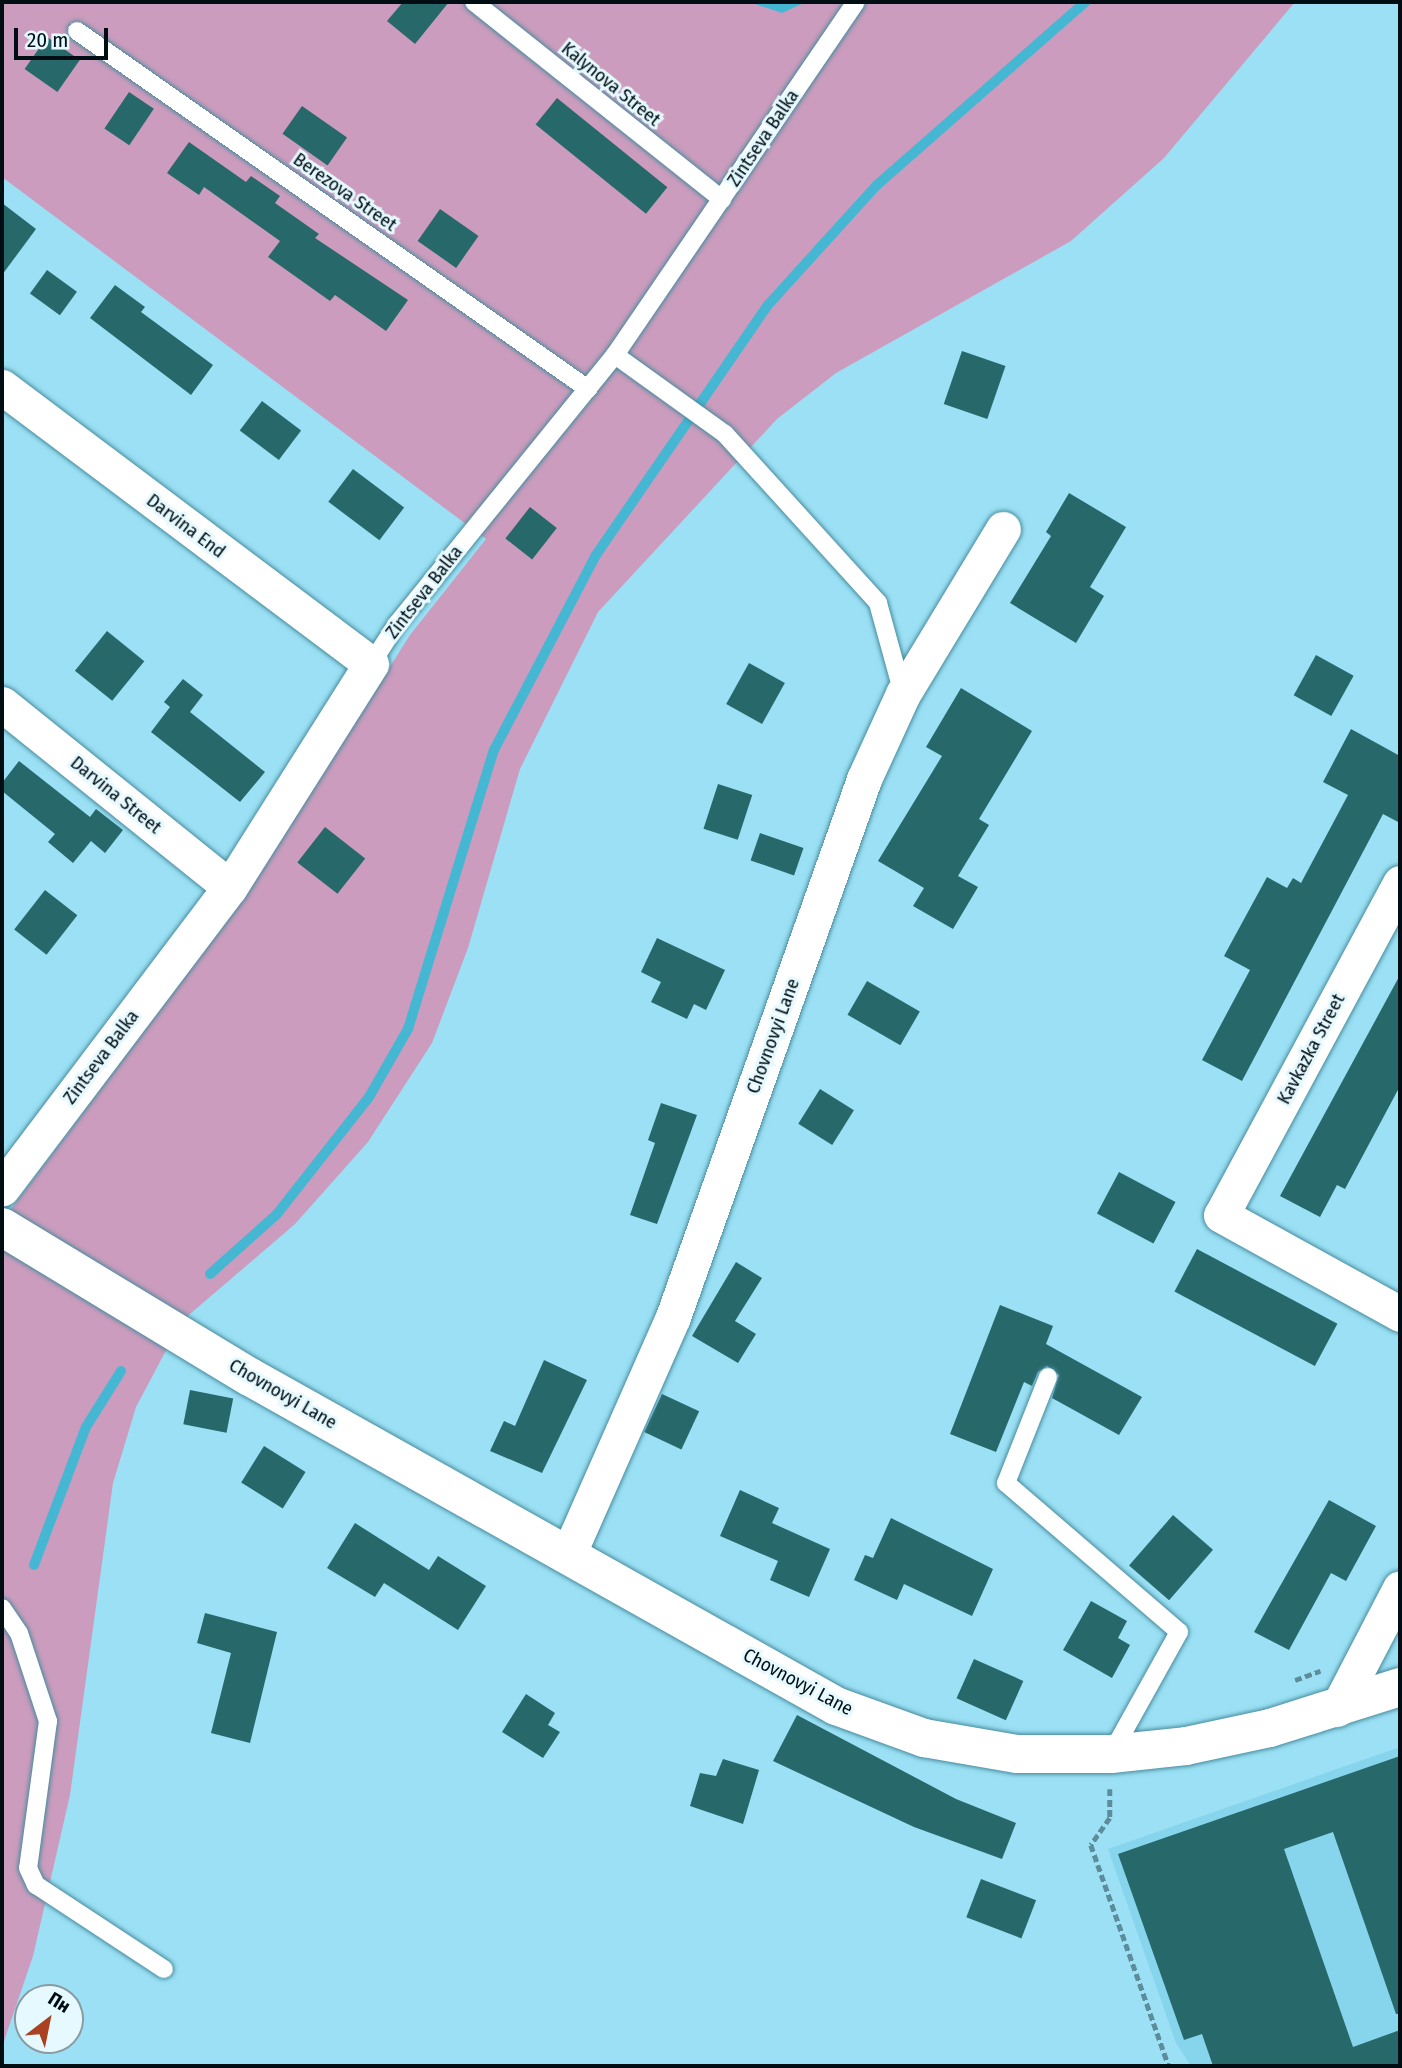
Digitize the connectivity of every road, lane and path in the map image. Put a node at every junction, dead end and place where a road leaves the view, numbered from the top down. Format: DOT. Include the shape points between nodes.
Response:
graph roads {
  1 [pos="474,2"];
  2 [pos="856,2"];
  3 [pos="78,31"];
  4 [pos="722,200"];
  5 [pos="615,355"];
  6 [pos="2,387"];
  7 [pos="588,389"];
  8 [pos="1003,529"];
  9 [pos="371,664"];
  10 [pos="903,694"];
  11 [pos="2,704"];
  12 [pos="1400,883"];
  13 [pos="230,887"];
  14 [pos="2,1189"];
  15 [pos="2,1227"];
  16 [pos="1400,1314"];
  17 [pos="1048,1377"];
  18 [pos="568,1555"];
  19 [pos="1400,1588"];
  20 [pos="2,1608"];
  21 [pos="1365,1655"];
  22 [pos="1287,1683"];
  23 [pos="1400,1687"];
  24 [pos="1337,1709"];
  25 [pos="1111,1754"];
  26 [pos="1110,1818"];
  27 [pos="164,1969"];
  28 [pos="1169,2066"];
  1 -- 4 [label="lane, Kalynova Street"];
  2 -- 4 [label="lane, Zintseva Balka"];
  3 -- 7 [label="lane, Berezova Street"];
  4 -- 5 [label="lane, Zintseva Balka"];
  5 -- 7 [label="lane, Zintseva Balka"];
  5 -- 10 [label="lane" via="725,434 878,603"];
  6 -- 9 [label="street, Darvina End"];
  7 -- 9 [label="lane, Zintseva Balka" via="397,624"];
  8 -- 10 [label="street, Chovnovyi Lane"];
  9 -- 13 [label="street, Zintseva Balka"];
  10 -- 18 [label="street, Chovnovyi Lane" via="864,779 673,1317"];
  11 -- 13 [label="street, Darvina Street"];
  12 -- 16 [label="street, Kavkazka Street" via="1221,1215"];
  13 -- 14 [label="street, Zintseva Balka"];
  15 -- 18 [label="street, Chovnovyi Lane" via="250,1377"];
  17 -- 25 [label="lane" via="1006,1483 1179,1632"];
  18 -- 25 [label="street, Chovnovyi Lane" via="836,1706 924,1738 1017,1754"];
  19 -- 21 [label="street"];
  20 -- 27 [label="lane" via="19,1633 48,1721 28,1868 36,1885"];
  21 -- 22 [label="path"];
  21 -- 24 [label="street"];
  23 -- 24 [label="street, Chovnovyi Lane"];
  24 -- 25 [label="street, Chovnovyi Lane" via="1186,1746"];
  26 -- 28 [label="path" via="1091,1845"];
}
